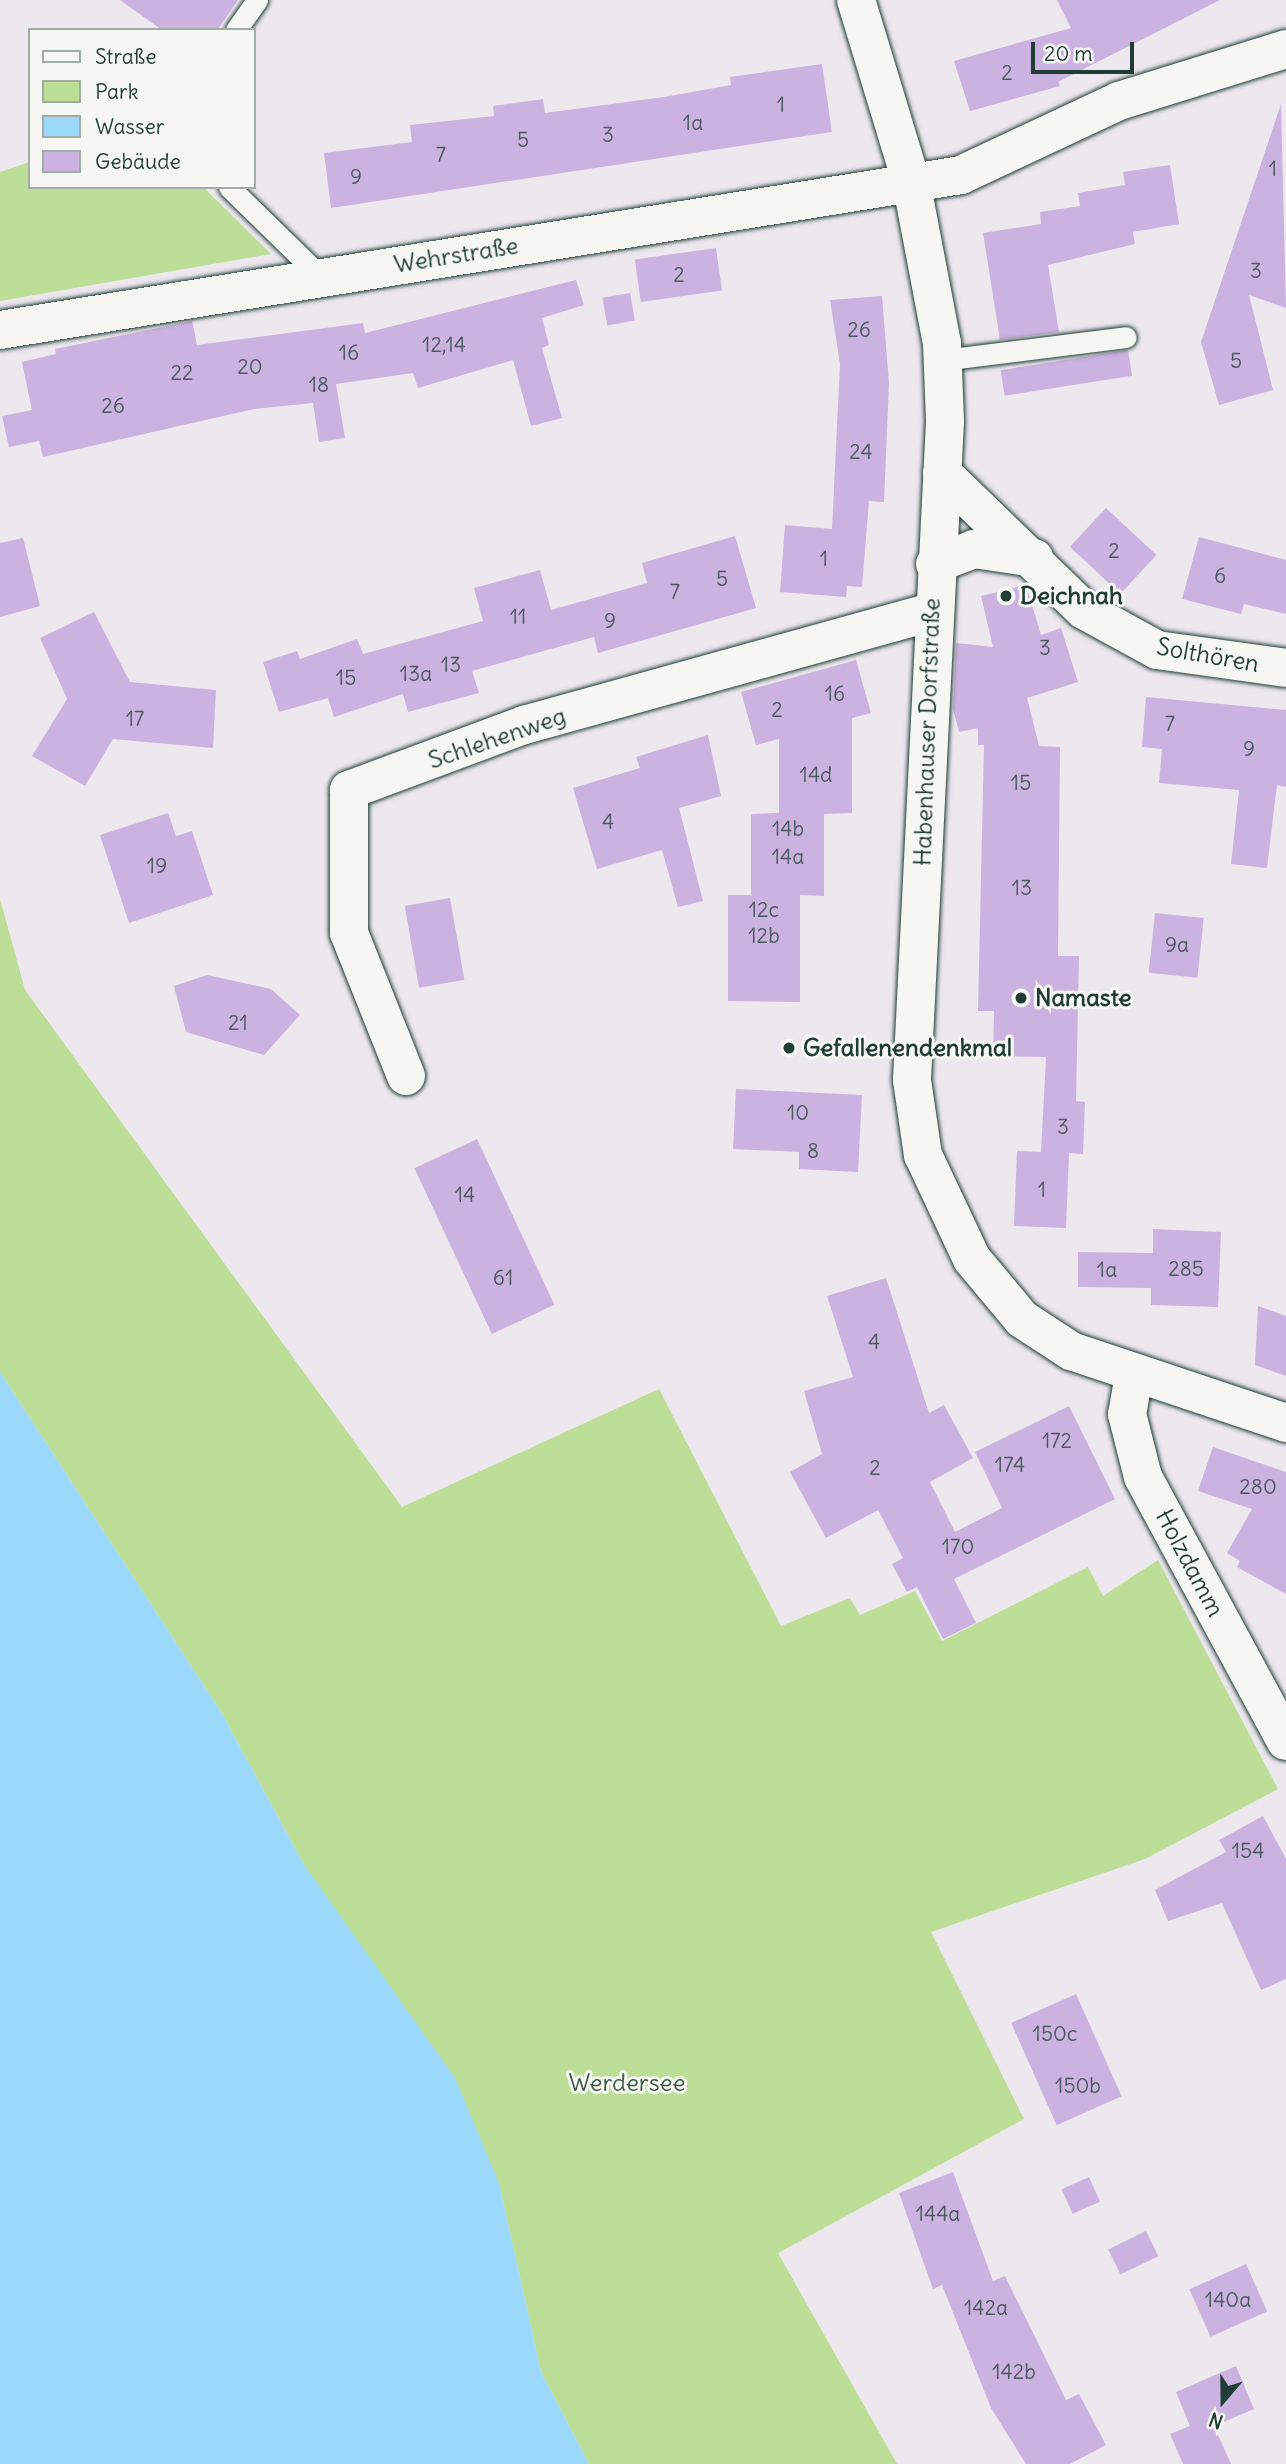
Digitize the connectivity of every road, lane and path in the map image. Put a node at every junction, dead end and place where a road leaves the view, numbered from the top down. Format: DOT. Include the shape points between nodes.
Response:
graph roads {
  1 [pos="257,0"];
  2 [pos="856,0"];
  3 [pos="237,28"];
  4 [pos="1286,49"];
  5 [pos="911,181"];
  6 [pos="231,189"];
  7 [pos="321,277"];
  8 [pos="0,330"];
  9 [pos="1125,337"];
  10 [pos="943,360"];
  11 [pos="942,473"];
  12 [pos="1034,558"];
  13 [pos="935,564"];
  14 [pos="932,612"];
  15 [pos="1286,668"];
  16 [pos="406,1076"];
  17 [pos="1134,1375"];
  18 [pos="1286,1423"];
  19 [pos="1286,1741"];
  1 -- 3 [label="lane"];
  2 -- 5 [label="street, Habenhauser Dorfstraße"];
  4 -- 5 [label="street, Wehrstraße" via="1119,101 961,175"];
  5 -- 7 [label="street, Wehrstraße"];
  5 -- 10 [label="street, Habenhauser Dorfstraße"];
  6 -- 7 [label="lane"];
  7 -- 8 [label="street, Wehrstraße"];
  9 -- 10 [label="lane"];
  10 -- 11 [label="street, Habenhauser Dorfstraße"];
  11 -- 12 [label="street, Solthören"];
  11 -- 13 [label="street, Habenhauser Dorfstraße"];
  12 -- 13 [label="street" via="974,549"];
  12 -- 15 [label="street, Solthören" via="1084,610 1157,650"];
  13 -- 14 [label="street, Habenhauser Dorfstraße"];
  14 -- 16 [label="street, Schlehenweg" via="524,725 349,790 349,933"];
  14 -- 17 [label="street, Habenhauser Dorfstraße" via="912,1080 923,1155 972,1259 1022,1320 1070,1351"];
  17 -- 18 [label="street, Habenhauser Dorfstraße"];
  17 -- 19 [label="street, Holzdamm" via="1127,1413 1143,1477"];
}
